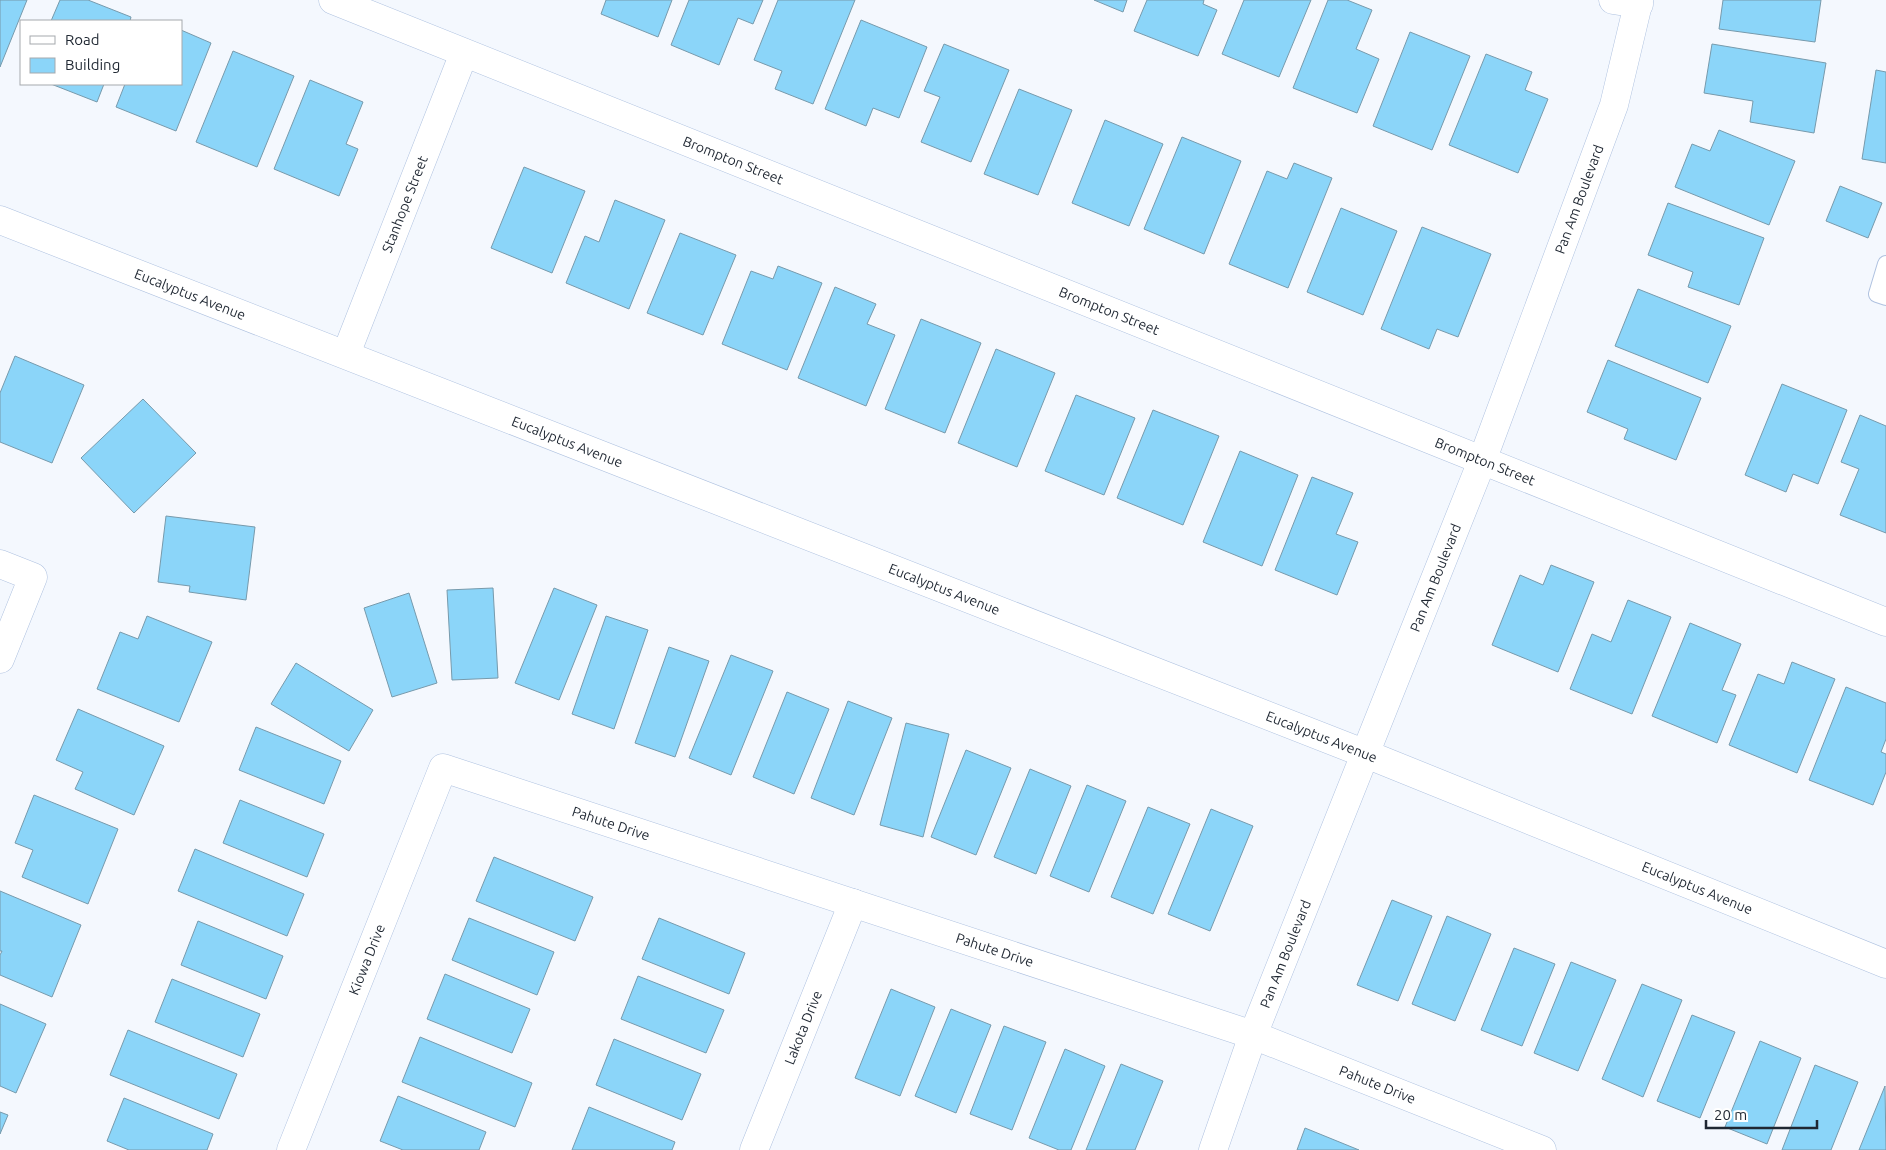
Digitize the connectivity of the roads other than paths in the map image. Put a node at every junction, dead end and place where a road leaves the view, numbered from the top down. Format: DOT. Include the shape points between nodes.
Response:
graph roads {
  1 [pos="333,0"];
  2 [pos="1630,1"];
  3 [pos="464,53"];
  4 [pos="0,220"];
  5 [pos="1886,264"];
  6 [pos="1886,297"];
  7 [pos="346,354"];
  8 [pos="1482,461"];
  9 [pos="0,564"];
  10 [pos="1886,622"];
  11 [pos="0,659"];
  12 [pos="1366,754"];
  13 [pos="443,768"];
  14 [pos="854,904"];
  15 [pos="1886,964"];
  16 [pos="1253,1035"];
  17 [pos="291,1150"];
  18 [pos="754,1150"];
  19 [pos="1213,1150"];
  20 [pos="1542,1150"];
  1 -- 3 [label="street, Brompton Street"];
  2 -- 8 [label="street, Pan Am Boulevard" via="1614,106"];
  3 -- 7 [label="street, Stanhope Street"];
  3 -- 8 [label="street, Brompton Street"];
  4 -- 7 [label="street, Eucalyptus Avenue"];
  5 -- 6 [label="lane" via="1877,294"];
  7 -- 12 [label="street, Eucalyptus Avenue"];
  8 -- 10 [label="street, Brompton Street"];
  8 -- 12 [label="street, Pan Am Boulevard"];
  9 -- 11 [label="street" via="33,577"];
  12 -- 15 [label="street, Eucalyptus Avenue"];
  12 -- 16 [label="street, Pan Am Boulevard"];
  13 -- 14 [label="street, Pahute Drive"];
  13 -- 17 [label="street, Kiowa Drive"];
  14 -- 16 [label="street, Pahute Drive"];
  14 -- 18 [label="street, Lakota Drive"];
  16 -- 19 [label="street, Pan Am Boulevard"];
  16 -- 20 [label="street, Pahute Drive"];
}
